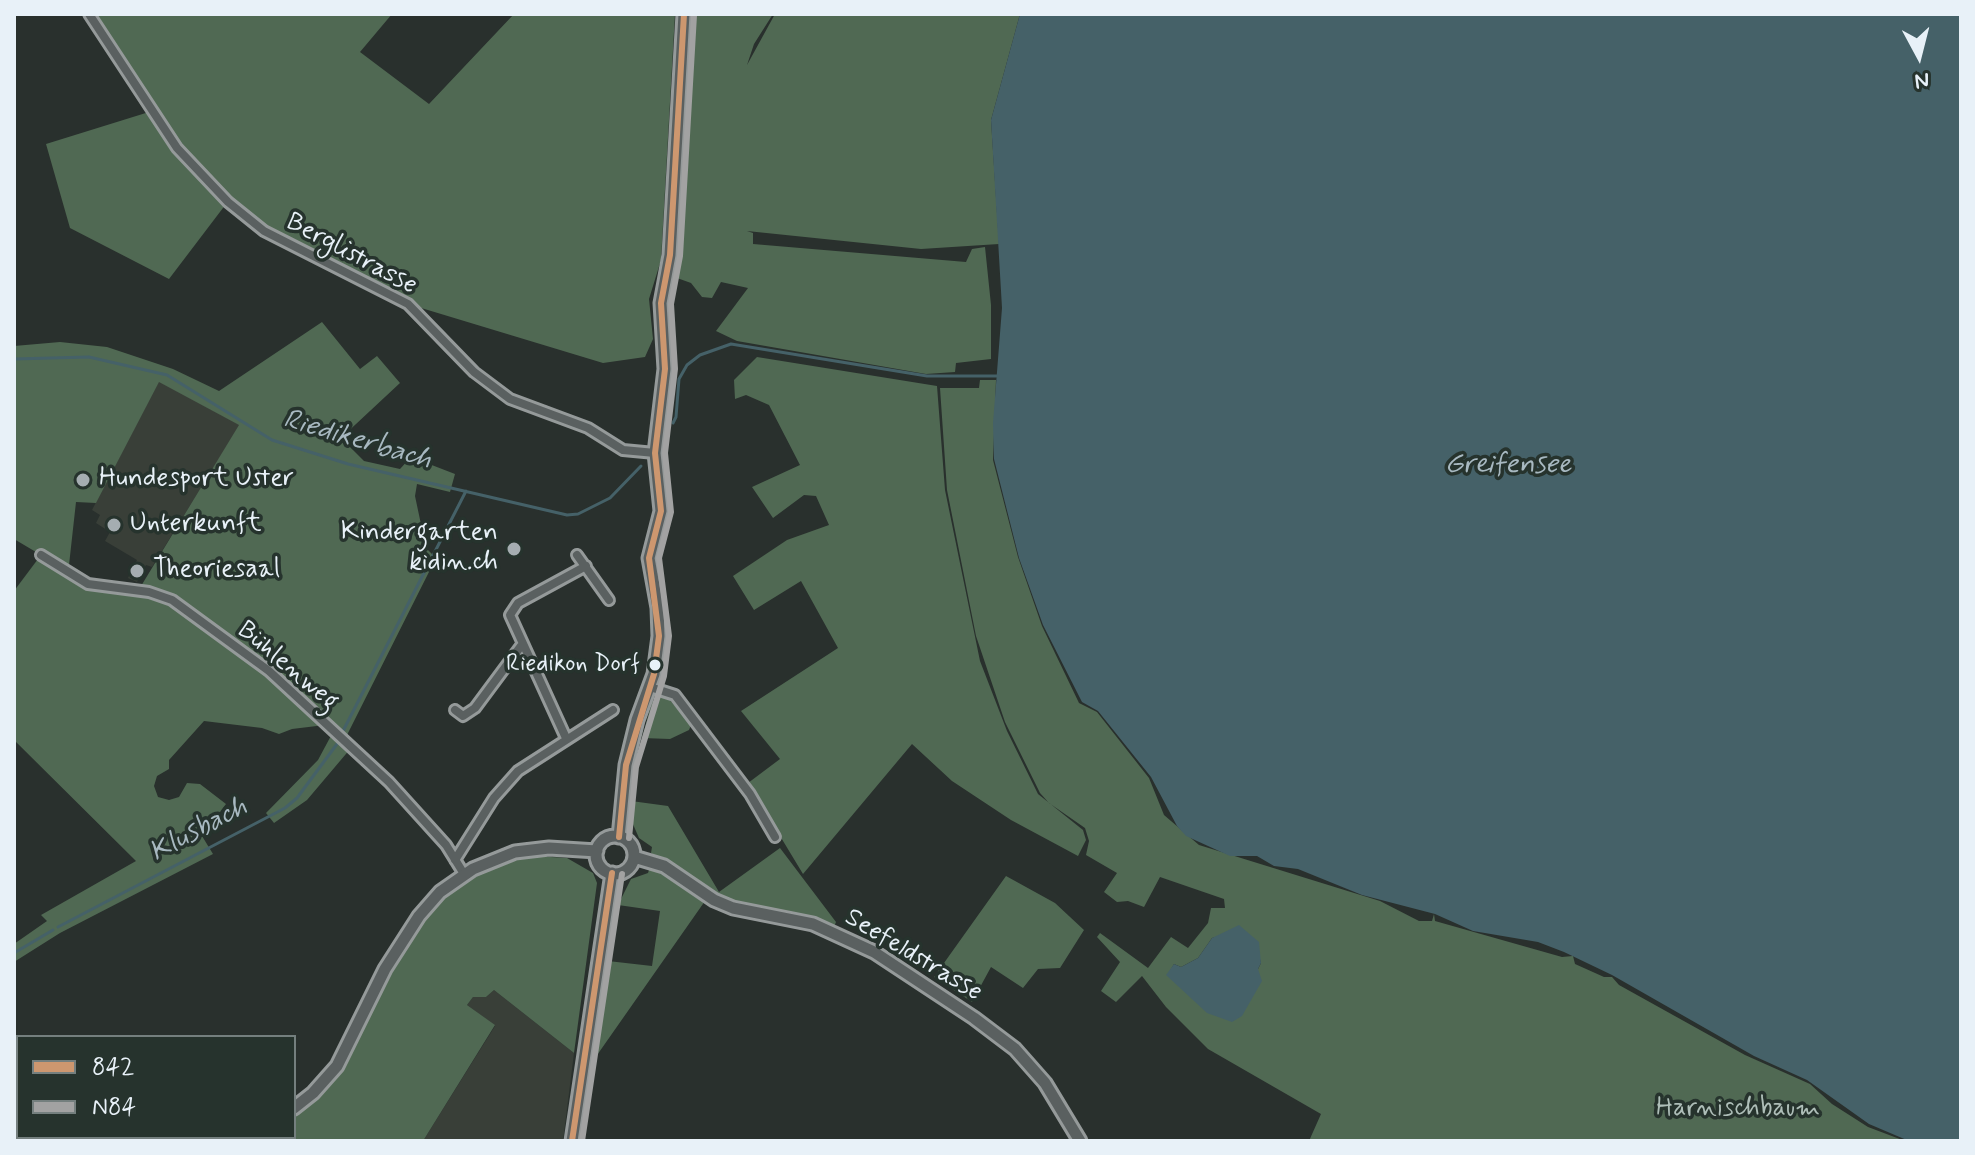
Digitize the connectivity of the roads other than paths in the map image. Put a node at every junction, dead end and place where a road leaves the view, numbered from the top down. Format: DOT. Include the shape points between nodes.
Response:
graph roads {
  1 [pos="89,14"];
  2 [pos="684,14"];
  3 [pos="655,453"];
  4 [pos="41,555"];
  5 [pos="577,555"];
  6 [pos="586,566"];
  7 [pos="609,600"];
  8 [pos="521,646"];
  9 [pos="650,687"];
  10 [pos="455,710"];
  11 [pos="613,710"];
  12 [pos="566,738"];
  13 [pos="619,837"];
  14 [pos="775,837"];
  15 [pos="597,851"];
  16 [pos="634,857"];
  17 [pos="455,860"];
  18 [pos="612,873"];
  19 [pos="464,874"];
  20 [pos="296,1106"];
  21 [pos="572,1141"];
  22 [pos="1080,1141"];
  1 -- 3 [label="street, Berglistrasse" via="177,148 264,231 408,304 474,372 510,399 588,428 626,451"];
  2 -- 3 [label="main road" via="671,246 661,303 664,382"];
  3 -- 9 [label="main road" via="661,511 649,564 659,630"];
  4 -- 17 [label="street, Bühlenweg" via="88,584 149,592 178,604 288,687 389,782"];
  5 -- 6 [label="street"];
  6 -- 7 [label="street"];
  6 -- 8 [label="street" via="512,609 510,619"];
  8 -- 10 [label="street" via="475,708 463,716"];
  8 -- 12 [label="street"];
  9 -- 13 [label="main road" via="626,765"];
  9 -- 14 [label="street" via="675,695 723,755"];
  11 -- 12 [label="street"];
  12 -- 17 [label="street" via="504,785"];
  13 -- 15 [label="main road" via="602,841"];
  13 -- 16 [label="main road" via="628,842"];
  15 -- 18 [label="main road" via="602,868"];
  15 -- 19 [label="main road" via="527,850"];
  16 -- 18 [label="main road" via="629,868"];
  16 -- 22 [label="main road, Seefeldstrasse" via="664,866 733,908 813,924 874,952 1015,1049 1045,1083"];
  17 -- 19 [label="street, Bühlenweg"];
  18 -- 21 [label="main road"];
  19 -- 20 [label="main road" via="419,916 375,987 337,1066"];
}
